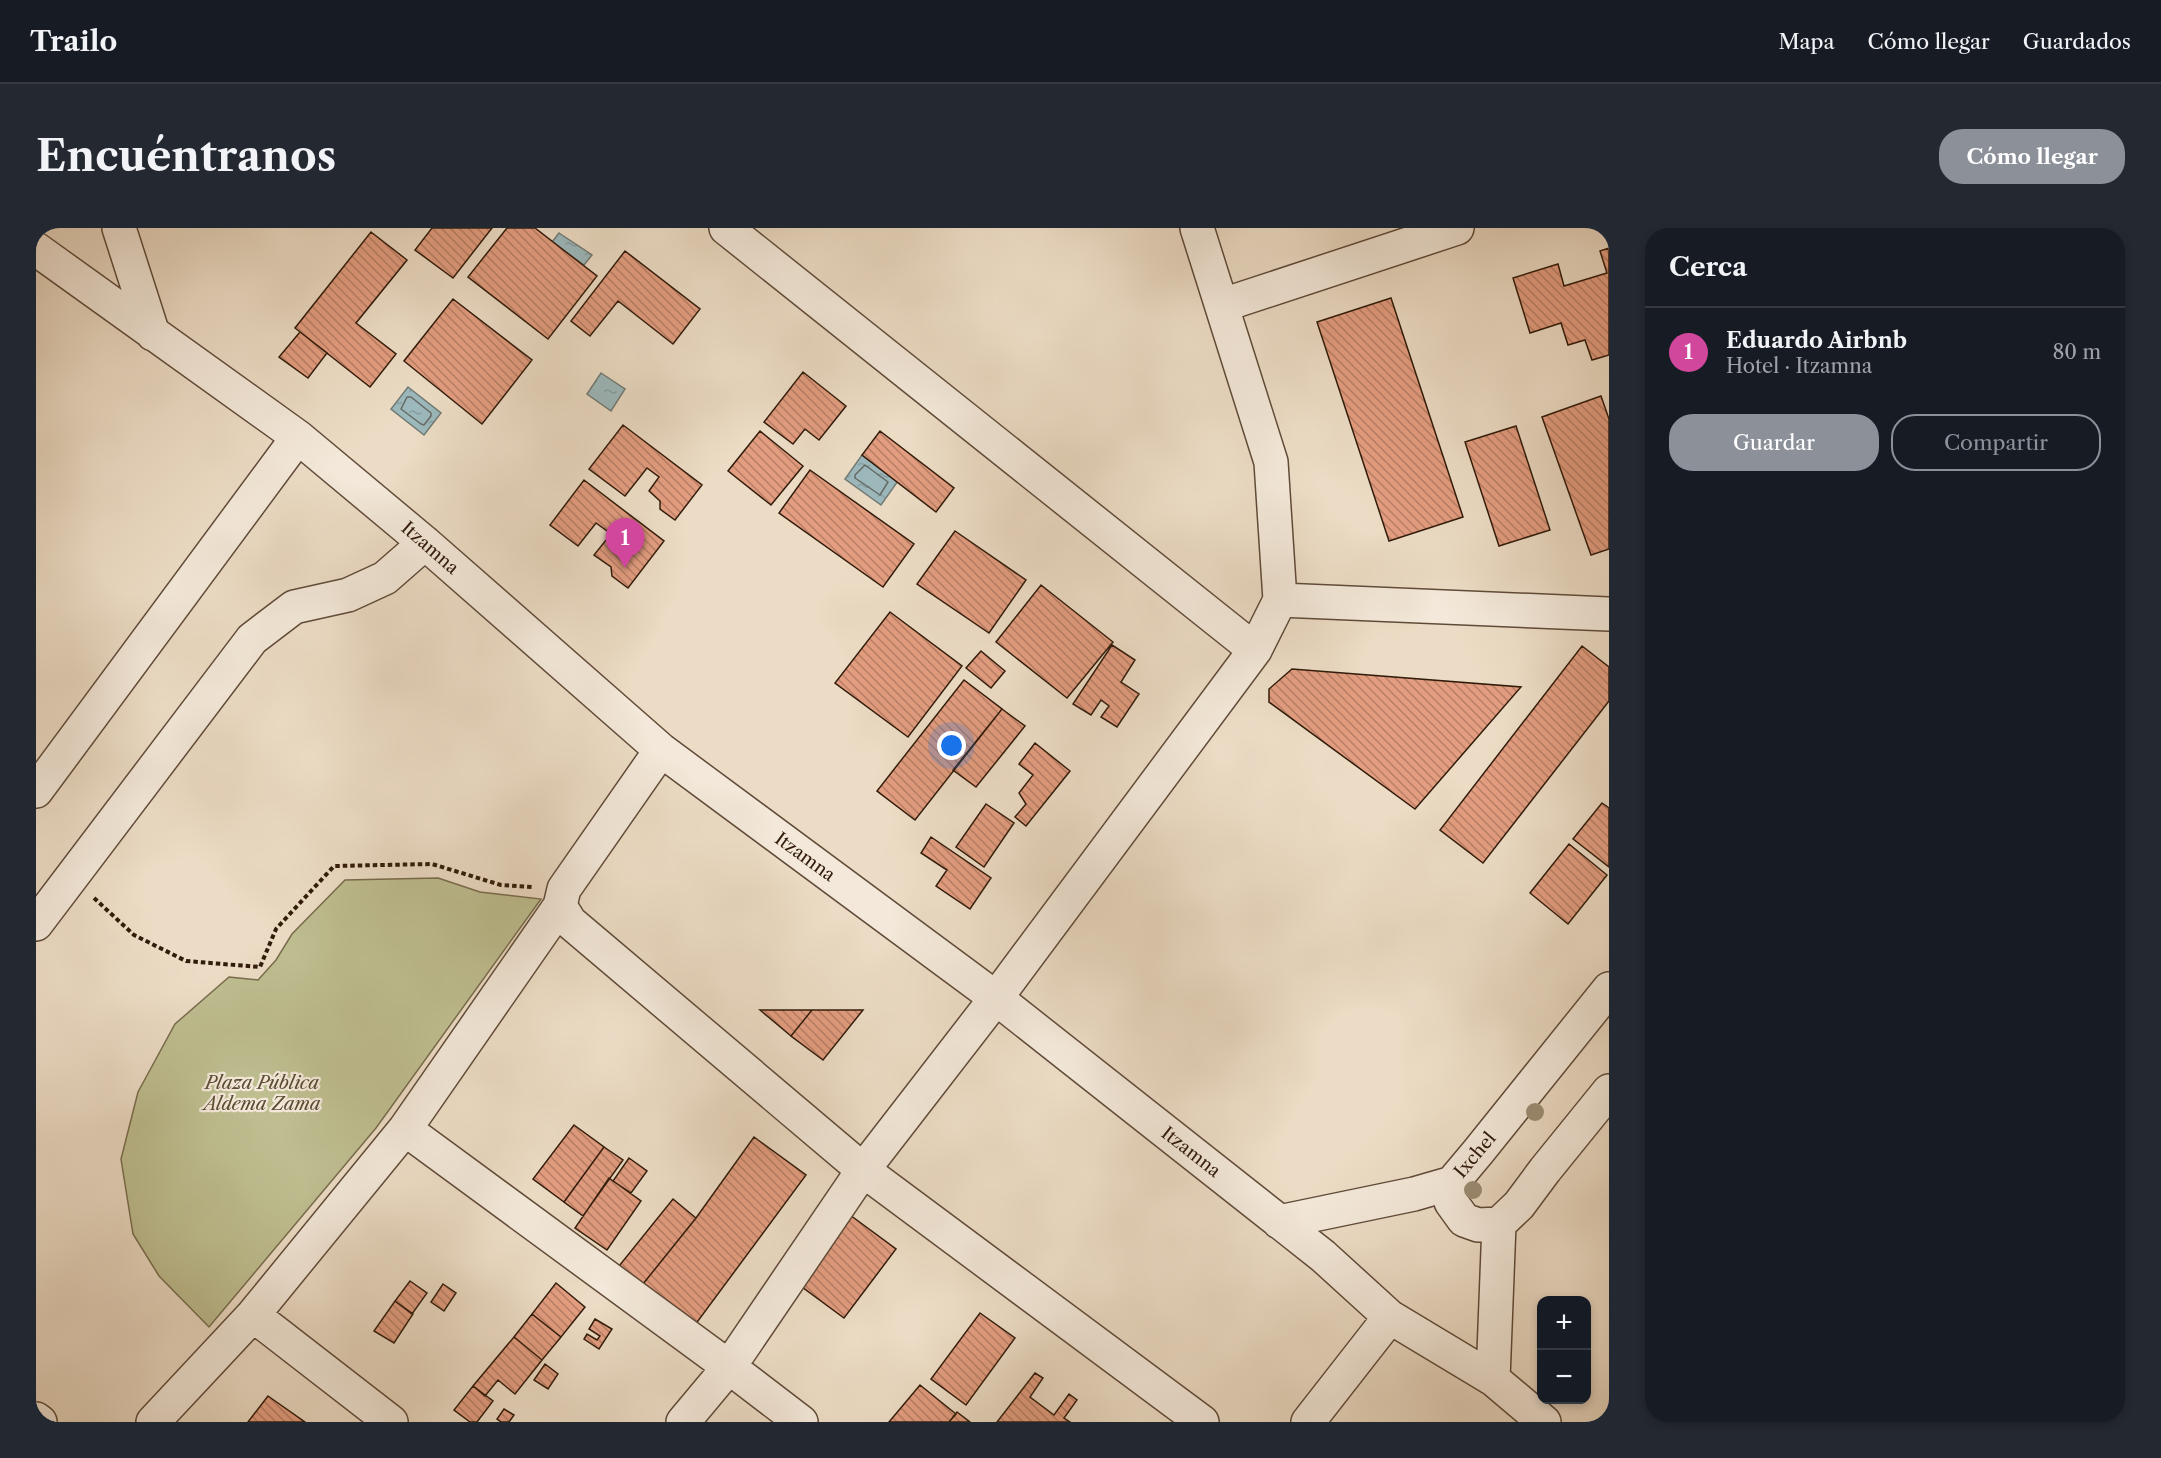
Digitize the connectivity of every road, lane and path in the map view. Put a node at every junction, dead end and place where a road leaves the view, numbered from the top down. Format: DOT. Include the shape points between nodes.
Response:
graph roads {
  1 [pos="119,228"];
  2 [pos="726,228"];
  3 [pos="1197,228"];
  4 [pos="1457,228"];
  5 [pos="36,249"];
  6 [pos="36,268"];
  7 [pos="76,279"];
  8 [pos="1223,305"];
  9 [pos="153,334"];
  10 [pos="298,437"];
  11 [pos="425,543"];
  12 [pos="1280,600"];
  13 [pos="1609,614"];
  14 [pos="1255,650"];
  15 [pos="661,750"];
  16 [pos="36,790"];
  17 [pos="71,877"];
  18 [pos="562,898"];
  19 [pos="36,924"];
  20 [pos="1609,989"];
  21 [pos="996,998"];
  22 [pos="1609,1090"];
  23 [pos="405,1129"];
  24 [pos="863,1170"];
  25 [pos="1452,1183"];
  26 [pos="1279,1222"];
  27 [pos="1499,1224"];
  28 [pos="253,1315"];
  29 [pos="1390,1317"];
  30 [pos="729,1367"];
  31 [pos="1493,1379"];
  32 [pos="153,1422"];
  33 [pos="391,1422"];
  34 [pos="683,1422"];
  35 [pos="801,1422"];
  36 [pos="1202,1422"];
  37 [pos="1308,1422"];
  38 [pos="1544,1422"];
  1 -- 9 [label="street"];
  2 -- 14 [label="street"];
  3 -- 8 [label="street"];
  4 -- 8 [label="street"];
  5 -- 7 [label="street, Itzamna"];
  6 -- 7 [label="street"];
  7 -- 9 [label="street, Itzamna"];
  8 -- 12 [label="street" via="1271,462"];
  9 -- 10 [label="street, Itzamna"];
  10 -- 11 [label="street, Itzamna"];
  10 -- 16 [label="street"];
  11 -- 15 [label="street, Itzamna"];
  11 -- 17 [label="street" via="385,578 348,595 294,607 252,639"];
  12 -- 13 [label="street"];
  12 -- 14 [label="street"];
  14 -- 21 [label="street"];
  15 -- 18 [label="street"];
  15 -- 21 [label="street, Itzamna"];
  17 -- 18 [label="path" via="134,935 186,961 260,966 276,929 334,866 432,864"];
  17 -- 19 [label="street"];
  18 -- 23 [label="street"];
  18 -- 24 [label="street" via="570,922"];
  20 -- 25 [label="street, Ixchel"];
  21 -- 24 [label="street"];
  21 -- 26 [label="street, Itzamna"];
  22 -- 27 [label="street"];
  23 -- 28 [label="street"];
  23 -- 30 [label="street"];
  24 -- 30 [label="street"];
  24 -- 36 [label="street"];
  25 -- 26 [label="street, Ixchel"];
  25 -- 27 [label="street" via="1451,1202 1464,1220 1479,1225"];
  26 -- 29 [label="street, Itzamna"];
  27 -- 31 [label="street"];
  28 -- 32 [label="street"];
  28 -- 33 [label="street"];
  29 -- 31 [label="street, Itzamna"];
  29 -- 37 [label="street"];
  30 -- 34 [label="street"];
  30 -- 35 [label="street"];
  31 -- 38 [label="street, Itzamna"];
}
